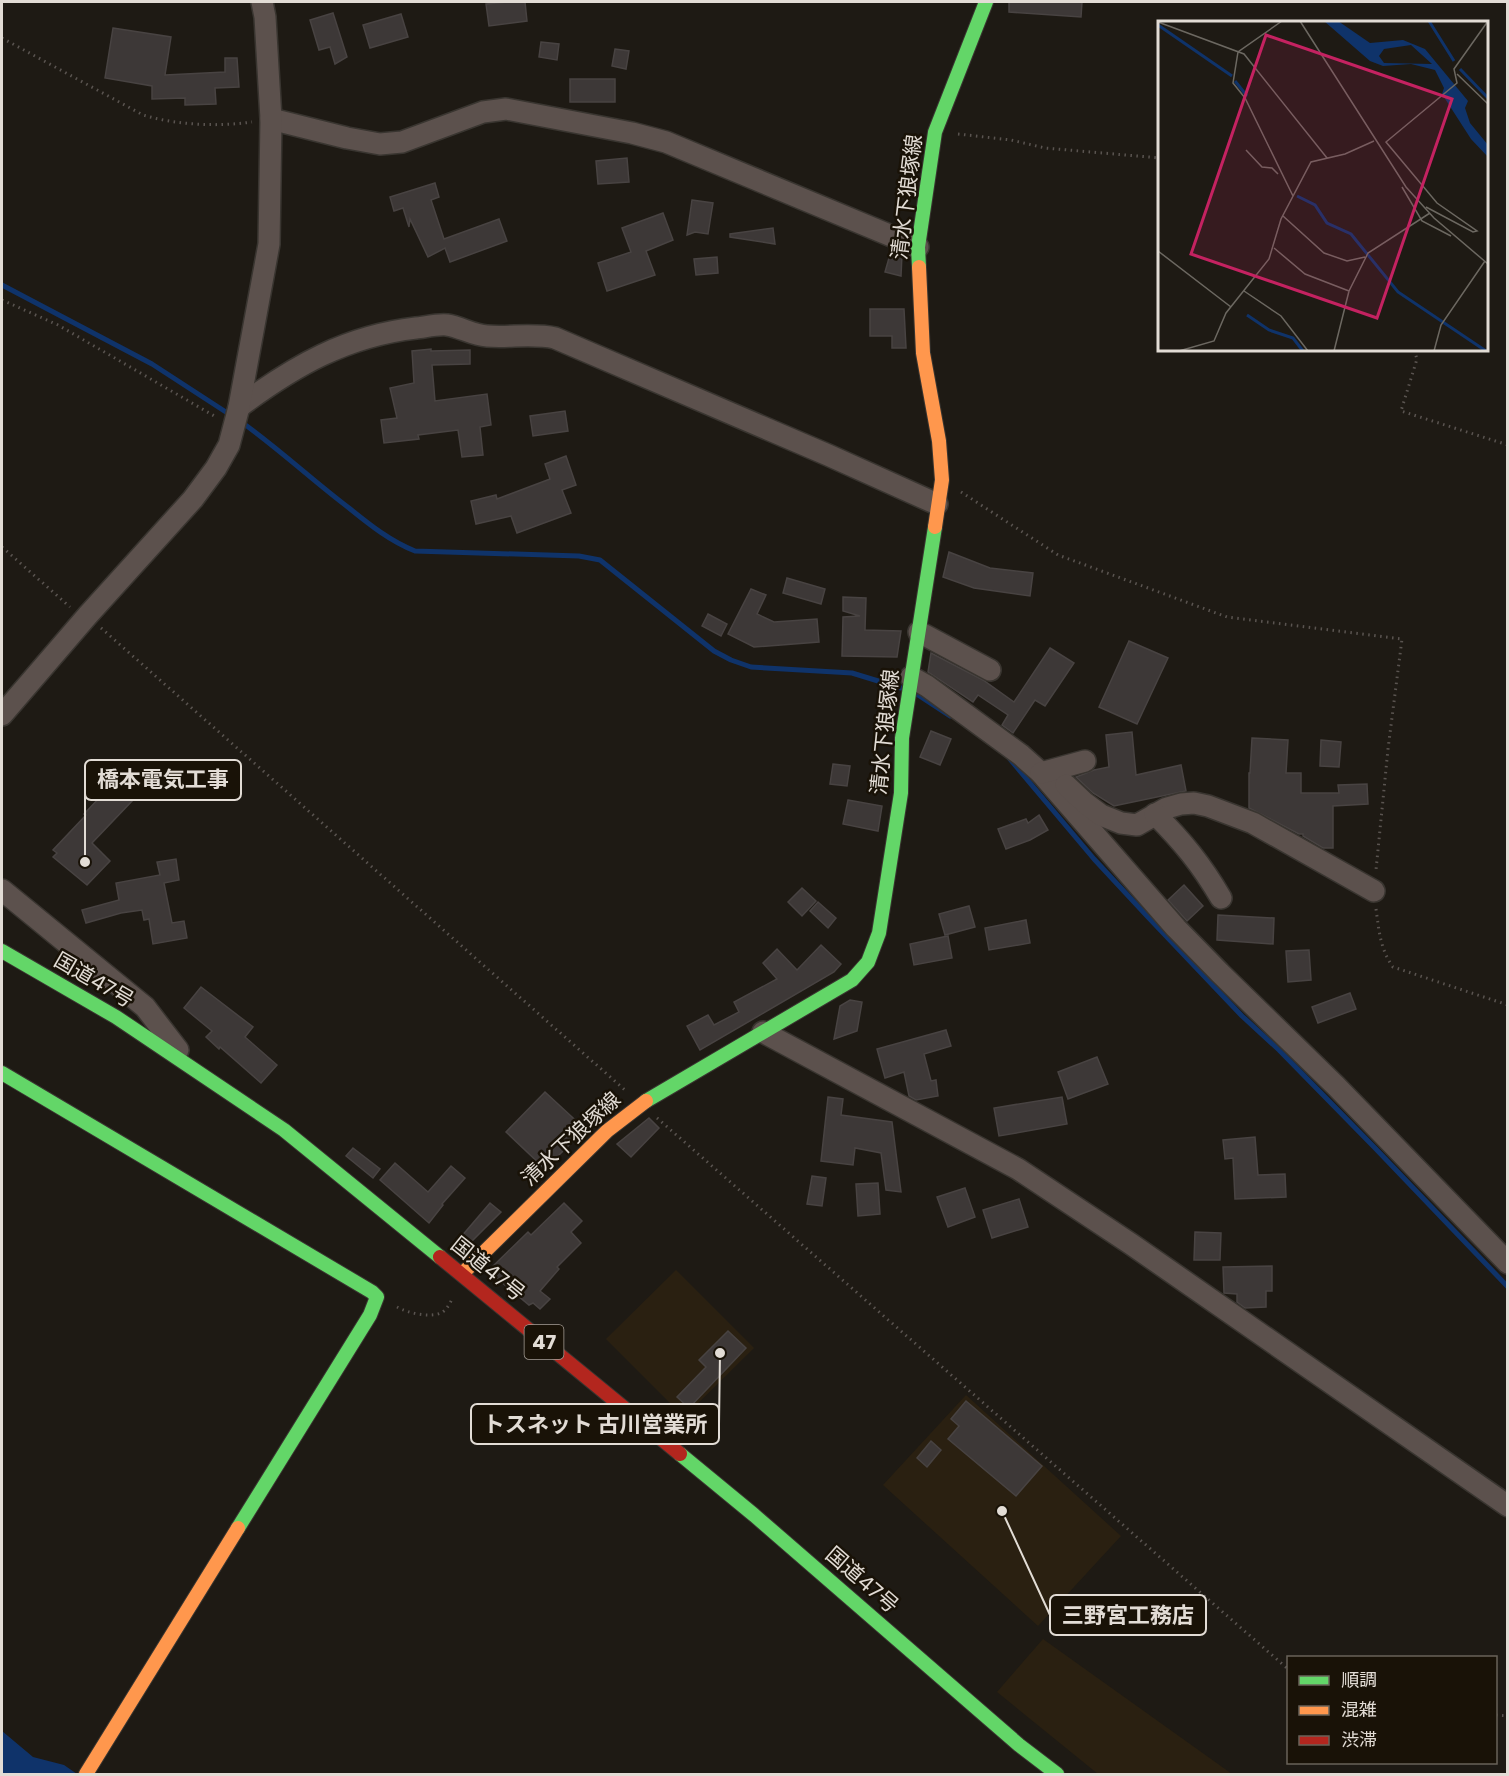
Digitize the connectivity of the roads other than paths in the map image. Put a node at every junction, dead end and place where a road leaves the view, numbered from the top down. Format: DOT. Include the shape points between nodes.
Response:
graph roads {
  1 [pos="262,2"];
  2 [pos="986,2"];
  3 [pos="271,119"];
  4 [pos="918,247"];
  5 [pos="236,418"];
  6 [pos="937,504"];
  7 [pos="919,632"];
  8 [pos="990,670"];
  9 [pos="911,680"];
  10 [pos="2,715"];
  11 [pos="1085,761"];
  12 [pos="1041,773"];
  13 [pos="1155,814"];
  14 [pos="2,890"];
  15 [pos="1374,891"];
  16 [pos="1221,898"];
  17 [pos="2,951"];
  18 [pos="764,1032"];
  19 [pos="188,1066"];
  20 [pos="2,1072"];
  21 [pos="1508,1263"];
  22 [pos="462,1274"];
  23 [pos="1508,1506"];
  24 [pos="86,1774"];
  25 [pos="1057,1774"];
  1 -- 3 [label="street"];
  2 -- 4 [label="main road, 清水下狼塚線" via="935,132"];
  3 -- 4 [label="street" via="380,144 402,142 483,112 506,109 632,133 666,142"];
  3 -- 5 [label="street" via="269,244"];
  4 -- 6 [label="main road, 清水下狼塚線" via="923,353 942,480"];
  5 -- 6 [label="street" via="274,381 317,356 360,339 447,325 476,336 543,335"];
  5 -- 10 [label="street" via="229,445 193,499"];
  6 -- 7 [label="main road, 清水下狼塚線"];
  7 -- 8 [label="street"];
  7 -- 9 [label="main road, 清水下狼塚線"];
  9 -- 12 [label="street" via="927,686"];
  9 -- 18 [label="main road, 清水下狼塚線" via="902,738 901,793 879,933 868,962 852,980"];
  11 -- 12 [label="street"];
  12 -- 13 [label="street" via="1067,786 1101,815 1121,823 1137,825"];
  12 -- 21 [label="street" via="1184,936"];
  13 -- 15 [label="street" via="1181,804 1208,806 1253,823"];
  13 -- 16 [label="street" via="1204,868"];
  14 -- 19 [label="street" via="145,1007"];
  17 -- 19 [label="main road, 国道47号 / 47" via="116,1017"];
  18 -- 22 [label="main road, 清水下狼塚線" via="640,1104 606,1131"];
  18 -- 23 [label="street" via="1018,1168"];
  19 -- 22 [label="main road, 国道47号 / 47" via="284,1130"];
  20 -- 24 [label="main road" via="377,1297 370,1315"];
  22 -- 25 [label="main road, 国道47号 / 47" via="754,1515"];
}
